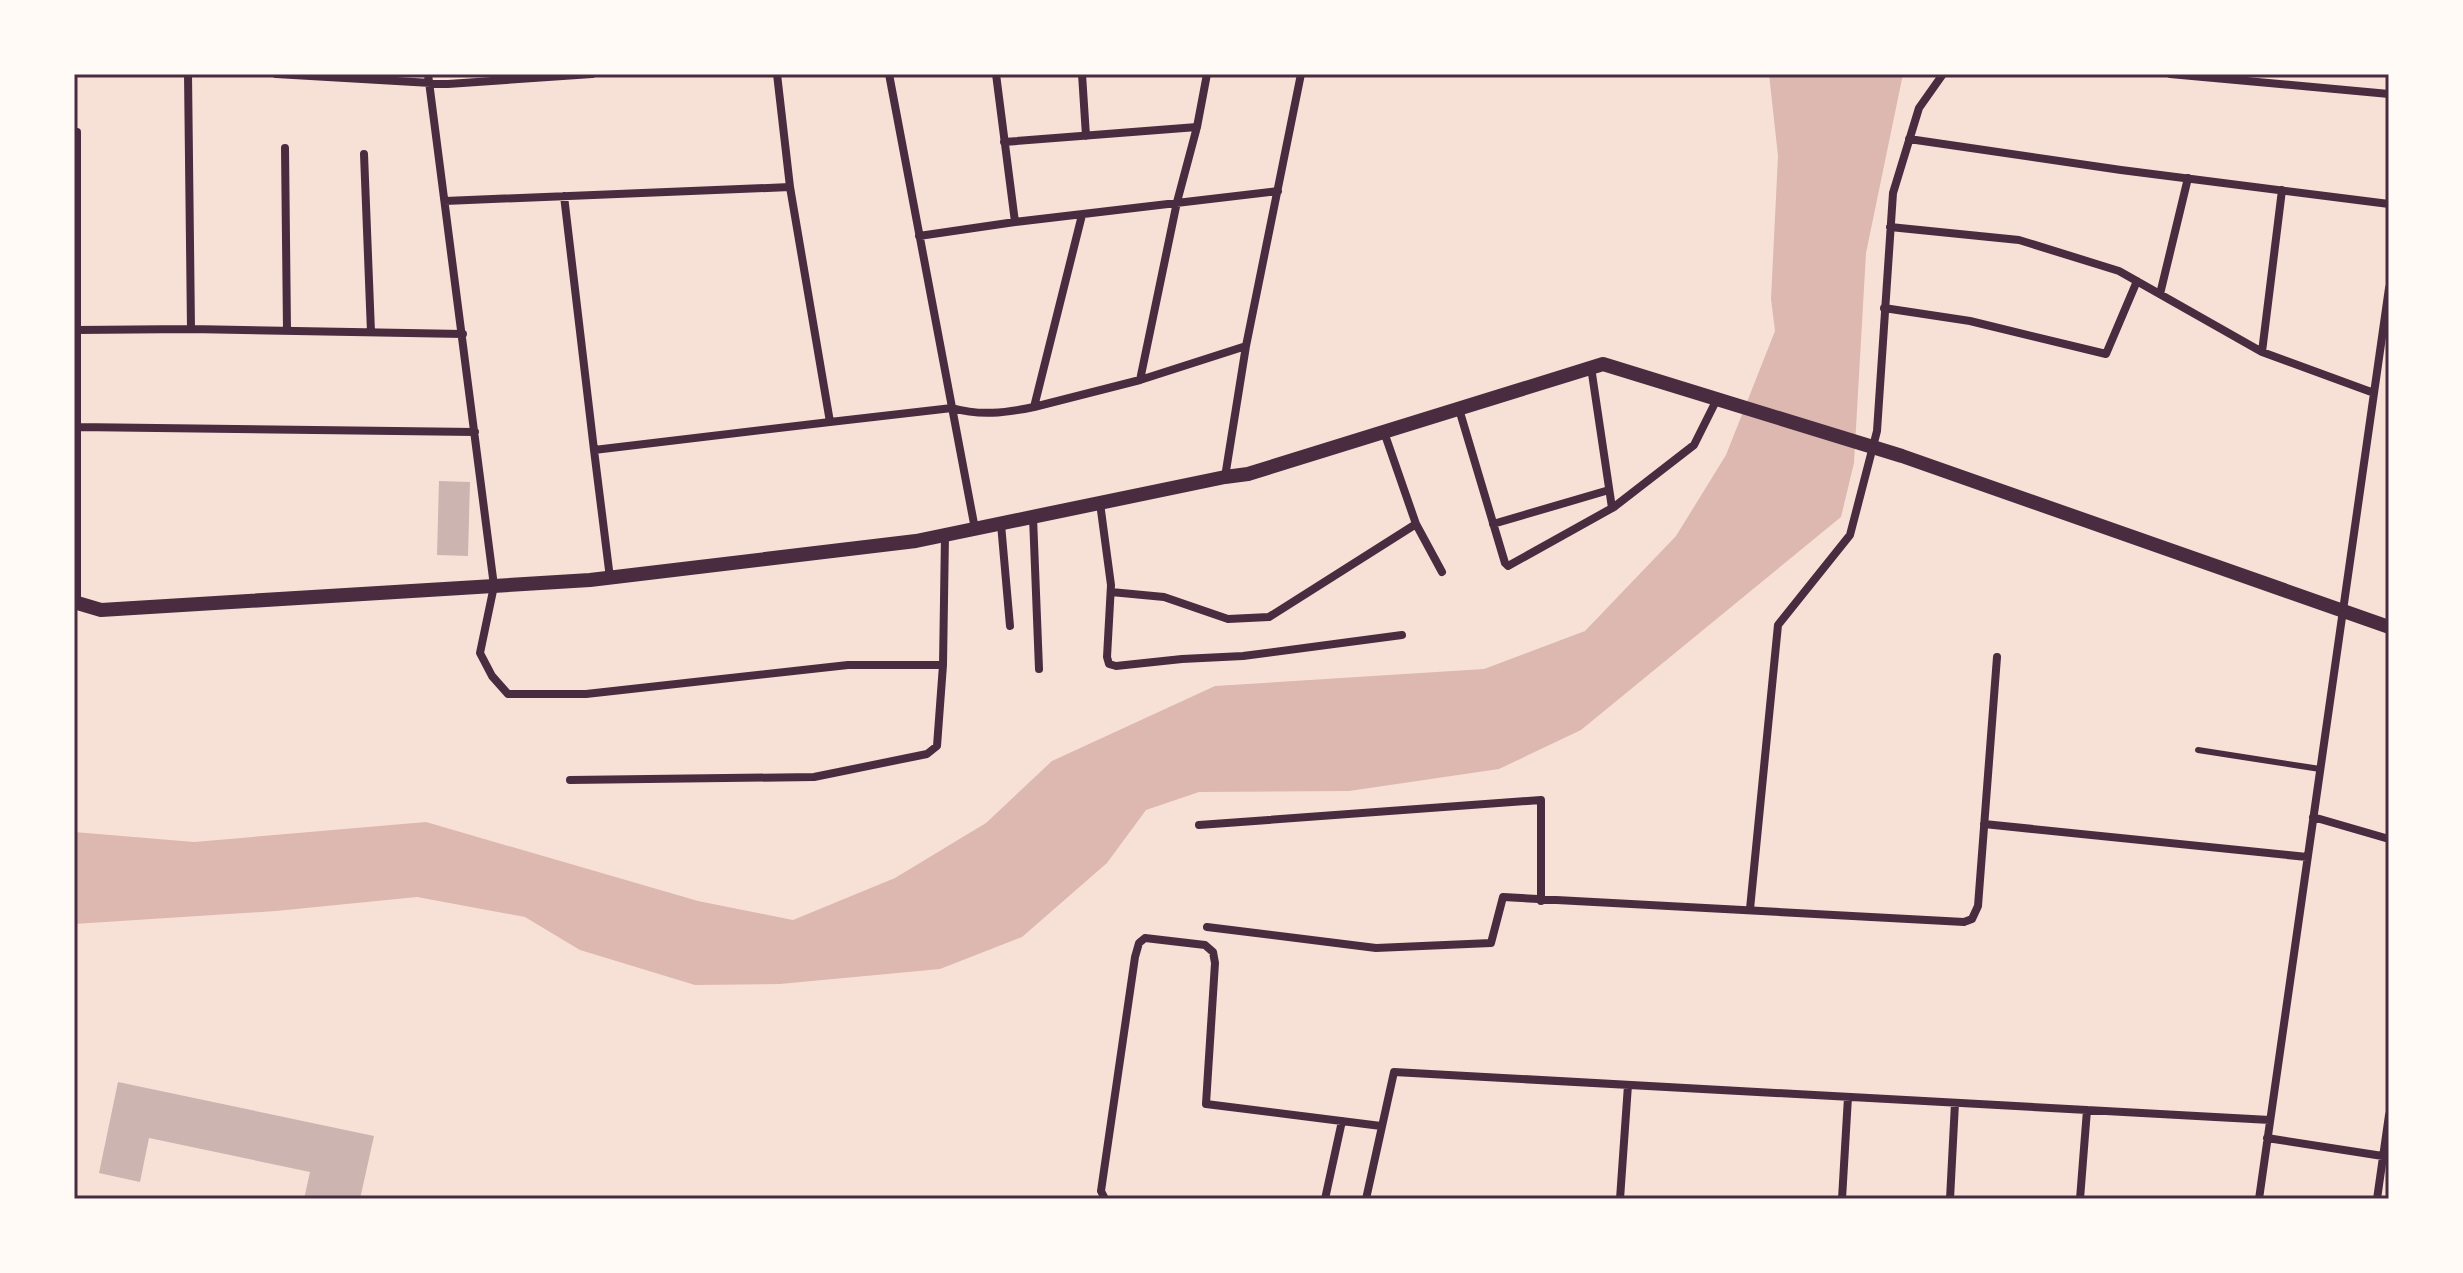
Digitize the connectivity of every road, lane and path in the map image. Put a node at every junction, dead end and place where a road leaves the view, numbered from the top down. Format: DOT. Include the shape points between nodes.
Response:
graph roads {
  1 [pos="188,74"];
  2 [pos="276,74"];
  3 [pos="592,74"];
  4 [pos="777,74"];
  5 [pos="889,74"];
  6 [pos="996,74"];
  7 [pos="1082,74"];
  8 [pos="1207,74"];
  9 [pos="1301,74"];
  10 [pos="1943,74"];
  11 [pos="2170,74"];
  12 [pos="429,78"];
  13 [pos="2389,94"];
  14 [pos="1197,127"];
  15 [pos="77,132"];
  16 [pos="1086,136"];
  17 [pos="1909,139"];
  18 [pos="1004,142"];
  19 [pos="285,148"];
  20 [pos="364,154"];
  21 [pos="2188,178"];
  22 [pos="790,187"];
  23 [pos="2282,190"];
  24 [pos="1278,191"];
  25 [pos="564,196"];
  26 [pos="445,201"];
  27 [pos="1177,202"];
  28 [pos="2389,204"];
  29 [pos="1082,215"];
  30 [pos="1015,222"];
  31 [pos="1890,227"];
  32 [pos="919,236"];
  33 [pos="2137,281"];
  34 [pos="2389,288"];
  35 [pos="2160,294"];
  36 [pos="1884,308"];
  37 [pos="191,329"];
  38 [pos="77,330"];
  39 [pos="287,330"];
  40 [pos="371,332"];
  41 [pos="463,334"];
  42 [pos="1246,346"];
  43 [pos="2262,352"];
  44 [pos="1591,367"];
  45 [pos="1140,380"];
  46 [pos="2374,393"];
  47 [pos="1721,400"];
  48 [pos="1034,407"];
  49 [pos="952,408"];
  50 [pos="1459,409"];
  51 [pos="830,422"];
  52 [pos="77,427"];
  53 [pos="475,432"];
  54 [pos="1384,432"];
  55 [pos="1874,448"];
  56 [pos="594,450"];
  57 [pos="1225,477"];
  58 [pos="1609,490"];
  59 [pos="1100,503"];
  60 [pos="1612,508"];
  61 [pos="1033,517"];
  62 [pos="1001,524"];
  63 [pos="1416,524"];
  64 [pos="1493,524"];
  65 [pos="975,529"];
  66 [pos="945,535"];
  67 [pos="1442,572"];
  68 [pos="610,578"];
  69 [pos="494,586"];
  70 [pos="1111,592"];
  71 [pos="75,602"];
  72 [pos="2342,611"];
  73 [pos="1010,626"];
  74 [pos="2389,627"];
  75 [pos="1402,635"];
  76 [pos="1997,657"];
  77 [pos="943,665"];
  78 [pos="1039,669"];
  79 [pos="2198,750"];
  80 [pos="2320,769"];
  81 [pos="570,780"];
  82 [pos="2313,817"];
  83 [pos="1984,824"];
  84 [pos="1199,825"];
  85 [pos="2389,839"];
  86 [pos="2307,857"];
  87 [pos="1541,901"];
  88 [pos="1750,909"];
  89 [pos="1207,927"];
  90 [pos="1628,1085"];
  91 [pos="1848,1097"];
  92 [pos="1955,1103"];
  93 [pos="2087,1110"];
  94 [pos="2389,1115"];
  95 [pos="2270,1120"];
  96 [pos="1342,1121"];
  97 [pos="1381,1126"];
  98 [pos="2267,1138"];
  99 [pos="2386,1157"];
  100 [pos="1105,1199"];
  101 [pos="1325,1199"];
  102 [pos="1366,1199"];
  103 [pos="1620,1199"];
  104 [pos="1842,1199"];
  105 [pos="1950,1199"];
  106 [pos="2080,1199"];
  107 [pos="2259,1199"];
  108 [pos="2377,1199"];
  1 -- 37 [label="street"];
  2 -- 12 [label="street"];
  3 -- 12 [label="street" via="448,84"];
  4 -- 22 [label="street"];
  5 -- 32 [label="street"];
  6 -- 18 [label="street"];
  7 -- 16 [label="street"];
  8 -- 14 [label="street"];
  9 -- 24 [label="street"];
  10 -- 17 [label="street" via="1919,108"];
  11 -- 13 [label="street"];
  12 -- 26 [label="street"];
  14 -- 16 [label="street"];
  14 -- 27 [label="street"];
  15 -- 38 [label="street"];
  16 -- 18 [label="street"];
  17 -- 21 [label="street"];
  17 -- 31 [label="street" via="1893,193"];
  18 -- 30 [label="street"];
  19 -- 39 [label="street"];
  20 -- 40 [label="street"];
  21 -- 23 [label="street"];
  21 -- 35 [label="street"];
  22 -- 25 [label="street"];
  22 -- 51 [label="street"];
  23 -- 28 [label="street"];
  23 -- 43 [label="street"];
  24 -- 27 [label="street"];
  24 -- 42 [label="street"];
  25 -- 26 [label="street"];
  25 -- 56 [label="street"];
  26 -- 41 [label="street"];
  27 -- 29 [label="street"];
  27 -- 45 [label="street"];
  29 -- 30 [label="street"];
  29 -- 48 [label="street"];
  30 -- 32 [label="street"];
  31 -- 33 [label="street" via="2019,240"];
  31 -- 36 [label="street"];
  32 -- 49 [label="street"];
  33 -- 35 [label="street"];
  33 -- 36 [label="street" via="2106,354 1970,321"];
  34 -- 46 [label="street"];
  35 -- 43 [label="street"];
  36 -- 55 [label="street"];
  37 -- 38 [label="street"];
  37 -- 39 [label="street"];
  38 -- 52 [label="street"];
  39 -- 40 [label="street"];
  40 -- 41 [label="street"];
  41 -- 53 [label="street"];
  42 -- 45 [label="street"];
  42 -- 57 [label="street"];
  43 -- 46 [label="street"];
  44 -- 47 [label="street" via="1603,364"];
  44 -- 50 [label="street"];
  44 -- 58 [label="street"];
  45 -- 48 [label="street"];
  46 -- 72 [label="street"];
  47 -- 55 [label="street"];
  47 -- 60 [label="street" via="1694,445"];
  48 -- 49 [label="street" via="999,414"];
  49 -- 51 [label="street"];
  49 -- 65 [label="street"];
  50 -- 54 [label="street"];
  50 -- 64 [label="street"];
  51 -- 56 [label="street"];
  52 -- 53 [label="street"];
  52 -- 71 [label="street"];
  53 -- 69 [label="street"];
  54 -- 57 [label="street"];
  54 -- 63 [label="street"];
  55 -- 72 [label="street"];
  55 -- 88 [label="street" via="1850,535 1778,625"];
  56 -- 68 [label="street"];
  57 -- 59 [label="street"];
  58 -- 60 [label="street"];
  58 -- 64 [label="street"];
  59 -- 61 [label="street"];
  59 -- 70 [label="street"];
  60 -- 64 [label="street" via="1508,566"];
  61 -- 62 [label="street"];
  61 -- 78 [label="street"];
  62 -- 65 [label="street"];
  62 -- 73 [label="street"];
  63 -- 67 [label="street"];
  63 -- 70 [label="street" via="1269,617 1228,619 1164,597"];
  65 -- 66 [label="street"];
  66 -- 68 [label="street"];
  66 -- 77 [label="street"];
  68 -- 69 [label="street"];
  69 -- 71 [label="street" via="101,610"];
  69 -- 77 [label="street" via="480,653 508,694 586,694 848,665"];
  70 -- 75 [label="street" via="1107,657 1116,666"];
  72 -- 74 [label="street"];
  72 -- 80 [label="street"];
  76 -- 83 [label="street"];
  77 -- 81 [label="street" via="937,746 927,754 814,777"];
  79 -- 80 [label="lane"];
  80 -- 82 [label="street"];
  82 -- 85 [label="street"];
  82 -- 86 [label="street"];
  83 -- 86 [label="street"];
  83 -- 88 [label="street" via="1978,906 1972,919 1964,922"];
  84 -- 87 [label="street" via="1541,800"];
  86 -- 95 [label="street"];
  87 -- 88 [label="street"];
  87 -- 89 [label="street" via="1503,897 1491,943 1376,948"];
  90 -- 91 [label="street"];
  90 -- 97 [label="street" via="1394,1072"];
  90 -- 103 [label="street"];
  91 -- 92 [label="street"];
  91 -- 104 [label="street"];
  92 -- 93 [label="street"];
  92 -- 105 [label="street"];
  93 -- 95 [label="street"];
  93 -- 106 [label="street"];
  94 -- 99 [label="street"];
  95 -- 98 [label="street"];
  96 -- 97 [label="street"];
  96 -- 100 [label="street" via="1206,1104 1213,952 1205,945 1145,938 1135,957 1101,1191"];
  96 -- 101 [label="street"];
  97 -- 102 [label="street"];
  98 -- 99 [label="street"];
  98 -- 107 [label="street"];
  99 -- 108 [label="street"];
}
